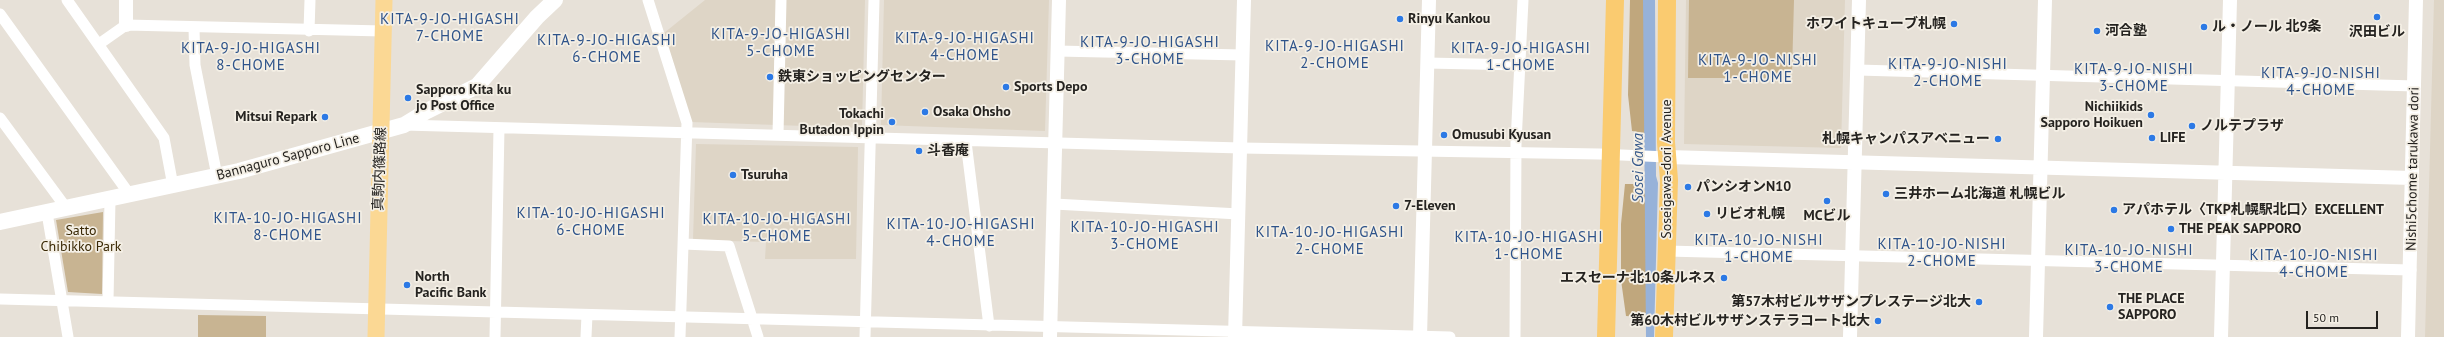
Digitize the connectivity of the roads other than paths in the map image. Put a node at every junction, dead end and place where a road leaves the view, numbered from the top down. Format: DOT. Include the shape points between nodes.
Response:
graph roads {
  1 [pos="67,0"];
  2 [pos="126,0"];
  3 [pos="310,0"];
  4 [pos="384,0"];
  5 [pos="555,0"];
  6 [pos="648,0"];
  7 [pos="781,0"];
  8 [pos="874,0"];
  9 [pos="1059,0"];
  10 [pos="1244,0"];
  11 [pos="1429,0"];
  12 [pos="1523,0"];
  13 [pos="1615,0"];
  14 [pos="1667,0"];
  15 [pos="1859,0"];
  16 [pos="2045,0"];
  17 [pos="2230,0"];
  18 [pos="2416,0"];
  19 [pos="0,14"];
  20 [pos="126,25"];
  21 [pos="194,28"];
  22 [pos="309,31"];
  23 [pos="383,31"];
  24 [pos="99,44"];
  25 [pos="1057,51"];
  26 [pos="1243,55"];
  27 [pos="1427,63"];
  28 [pos="1521,65"];
  29 [pos="1858,70"];
  30 [pos="2043,75"];
  31 [pos="2228,80"];
  32 [pos="2414,86"];
  33 [pos="0,118"];
  34 [pos="404,126"];
  35 [pos="499,128"];
  36 [pos="381,131"];
  37 [pos="686,132"];
  38 [pos="778,135"];
  39 [pos="869,138"];
  40 [pos="966,142"];
  41 [pos="1055,143"];
  42 [pos="1240,148"];
  43 [pos="1425,151"];
  44 [pos="1518,153"];
  45 [pos="1610,155"];
  46 [pos="1656,157"];
  47 [pos="1855,163"];
  48 [pos="2040,168"];
  49 [pos="2226,173"];
  50 [pos="217,176"];
  51 [pos="2412,178"];
  52 [pos="174,186"];
  53 [pos="130,195"];
  54 [pos="110,200"];
  55 [pos="1054,204"];
  56 [pos="67,209"];
  57 [pos="47,213"];
  58 [pos="1239,214"];
  59 [pos="0,222"];
  60 [pos="684,244"];
  61 [pos="1667,251"];
  62 [pos="1853,255"];
  63 [pos="2038,260"];
  64 [pos="2223,265"];
  65 [pos="2411,270"];
  66 [pos="0,299"];
  67 [pos="61,301"];
  68 [pos="108,301"];
  69 [pos="375,310"];
  70 [pos="496,312"];
  71 [pos="587,315"];
  72 [pos="681,317"];
  73 [pos="752,318"];
  74 [pos="866,323"];
  75 [pos="988,326"];
  76 [pos="1050,332"];
  77 [pos="1143,334"];
  78 [pos="1235,335"];
  79 [pos="68,337"];
  80 [pos="376,337"];
  81 [pos="495,337"];
  82 [pos="586,337"];
  83 [pos="680,337"];
  84 [pos="758,337"];
  85 [pos="865,337"];
  86 [pos="1420,337"];
  87 [pos="1450,337"];
  88 [pos="1515,337"];
  89 [pos="1606,337"];
  90 [pos="1664,337"];
  91 [pos="1850,337"];
  92 [pos="2036,337"];
  93 [pos="2221,337"];
  94 [pos="2408,337"];
  1 -- 24 [label="street"];
  2 -- 20 [label="street"];
  3 -- 22 [label="street"];
  4 -- 23 [label="main road, 真駒内篠路線"];
  5 -- 34 [label="main road, Bannaguro Sapporo Line" via="477,86 427,111"];
  6 -- 37 [label="street" via="687,123"];
  7 -- 38 [label="street"];
  8 -- 39 [label="street"];
  9 -- 25 [label="street"];
  10 -- 26 [label="street"];
  11 -- 27 [label="street"];
  12 -- 28 [label="street"];
  13 -- 45 [label="highway"];
  14 -- 46 [label="highway, Soseigawa-dori Avenue"];
  15 -- 29 [label="street"];
  16 -- 30 [label="street"];
  17 -- 31 [label="street"];
  18 -- 32 [label="street, Nishi5chome tarukawa dori"];
  19 -- 53 [label="street"];
  20 -- 21 [label="street"];
  20 -- 24 [label="street"];
  21 -- 22 [label="street"];
  21 -- 50 [label="street" via="195,65"];
  22 -- 23 [label="street"];
  23 -- 36 [label="main road, 真駒内篠路線"];
  24 -- 52 [label="street" via="164,138"];
  25 -- 26 [label="street"];
  25 -- 41 [label="street"];
  26 -- 42 [label="street"];
  27 -- 28 [label="street"];
  27 -- 43 [label="street"];
  28 -- 44 [label="street"];
  29 -- 30 [label="street"];
  29 -- 47 [label="street"];
  30 -- 31 [label="street"];
  30 -- 48 [label="street"];
  31 -- 32 [label="street"];
  31 -- 49 [label="street"];
  32 -- 51 [label="street, Nishi5chome tarukawa dori"];
  33 -- 56 [label="street"];
  34 -- 35 [label="street"];
  34 -- 36 [label="main road, Bannaguro Sapporo Line"];
  35 -- 37 [label="street"];
  35 -- 70 [label="street"];
  36 -- 50 [label="main road, Bannaguro Sapporo Line"];
  36 -- 69 [label="main road, 真駒内篠路線"];
  37 -- 38 [label="street"];
  37 -- 60 [label="street"];
  38 -- 39 [label="street"];
  39 -- 40 [label="street"];
  39 -- 74 [label="street"];
  40 -- 41 [label="street"];
  40 -- 75 [label="street"];
  41 -- 42 [label="street"];
  41 -- 55 [label="street"];
  42 -- 43 [label="street"];
  42 -- 58 [label="street"];
  43 -- 44 [label="street"];
  43 -- 86 [label="street"];
  44 -- 45 [label="street"];
  44 -- 88 [label="street"];
  45 -- 46 [label="street"];
  45 -- 89 [label="highway"];
  46 -- 47 [label="street"];
  46 -- 61 [label="highway, Soseigawa-dori Avenue"];
  47 -- 48 [label="street"];
  47 -- 62 [label="street"];
  48 -- 49 [label="street"];
  48 -- 63 [label="street"];
  49 -- 51 [label="street"];
  49 -- 64 [label="street"];
  50 -- 52 [label="main road, Bannaguro Sapporo Line"];
  51 -- 65 [label="street, Nishi5chome tarukawa dori"];
  52 -- 53 [label="main road, Bannaguro Sapporo Line"];
  53 -- 54 [label="main road, Bannaguro Sapporo Line"];
  54 -- 56 [label="main road, Bannaguro Sapporo Line"];
  54 -- 68 [label="street"];
  55 -- 58 [label="street"];
  55 -- 76 [label="street"];
  56 -- 57 [label="main road, Bannaguro Sapporo Line"];
  57 -- 59 [label="main road, Bannaguro Sapporo Line"];
  57 -- 67 [label="street"];
  58 -- 78 [label="street"];
  60 -- 72 [label="street"];
  60 -- 73 [label="street" via="729,246"];
  61 -- 62 [label="street"];
  61 -- 90 [label="highway, Soseigawa-dori Avenue"];
  62 -- 63 [label="street"];
  62 -- 91 [label="street"];
  63 -- 64 [label="street"];
  63 -- 92 [label="street"];
  64 -- 65 [label="street"];
  64 -- 93 [label="street"];
  65 -- 94 [label="street, Nishi5chome tarukawa dori"];
  66 -- 67 [label="street"];
  67 -- 68 [label="street"];
  67 -- 79 [label="street"];
  68 -- 69 [label="street"];
  69 -- 70 [label="street"];
  69 -- 80 [label="main road, 真駒内篠路線"];
  70 -- 71 [label="street"];
  70 -- 81 [label="street"];
  71 -- 72 [label="street"];
  71 -- 82 [label="street"];
  72 -- 73 [label="street"];
  72 -- 83 [label="street"];
  73 -- 74 [label="street"];
  73 -- 84 [label="street"];
  74 -- 75 [label="street"];
  74 -- 85 [label="street"];
  75 -- 76 [label="street"];
  76 -- 77 [label="street"];
  77 -- 78 [label="street"];
  78 -- 86 [label="street"];
  86 -- 87 [label="street"];
}
